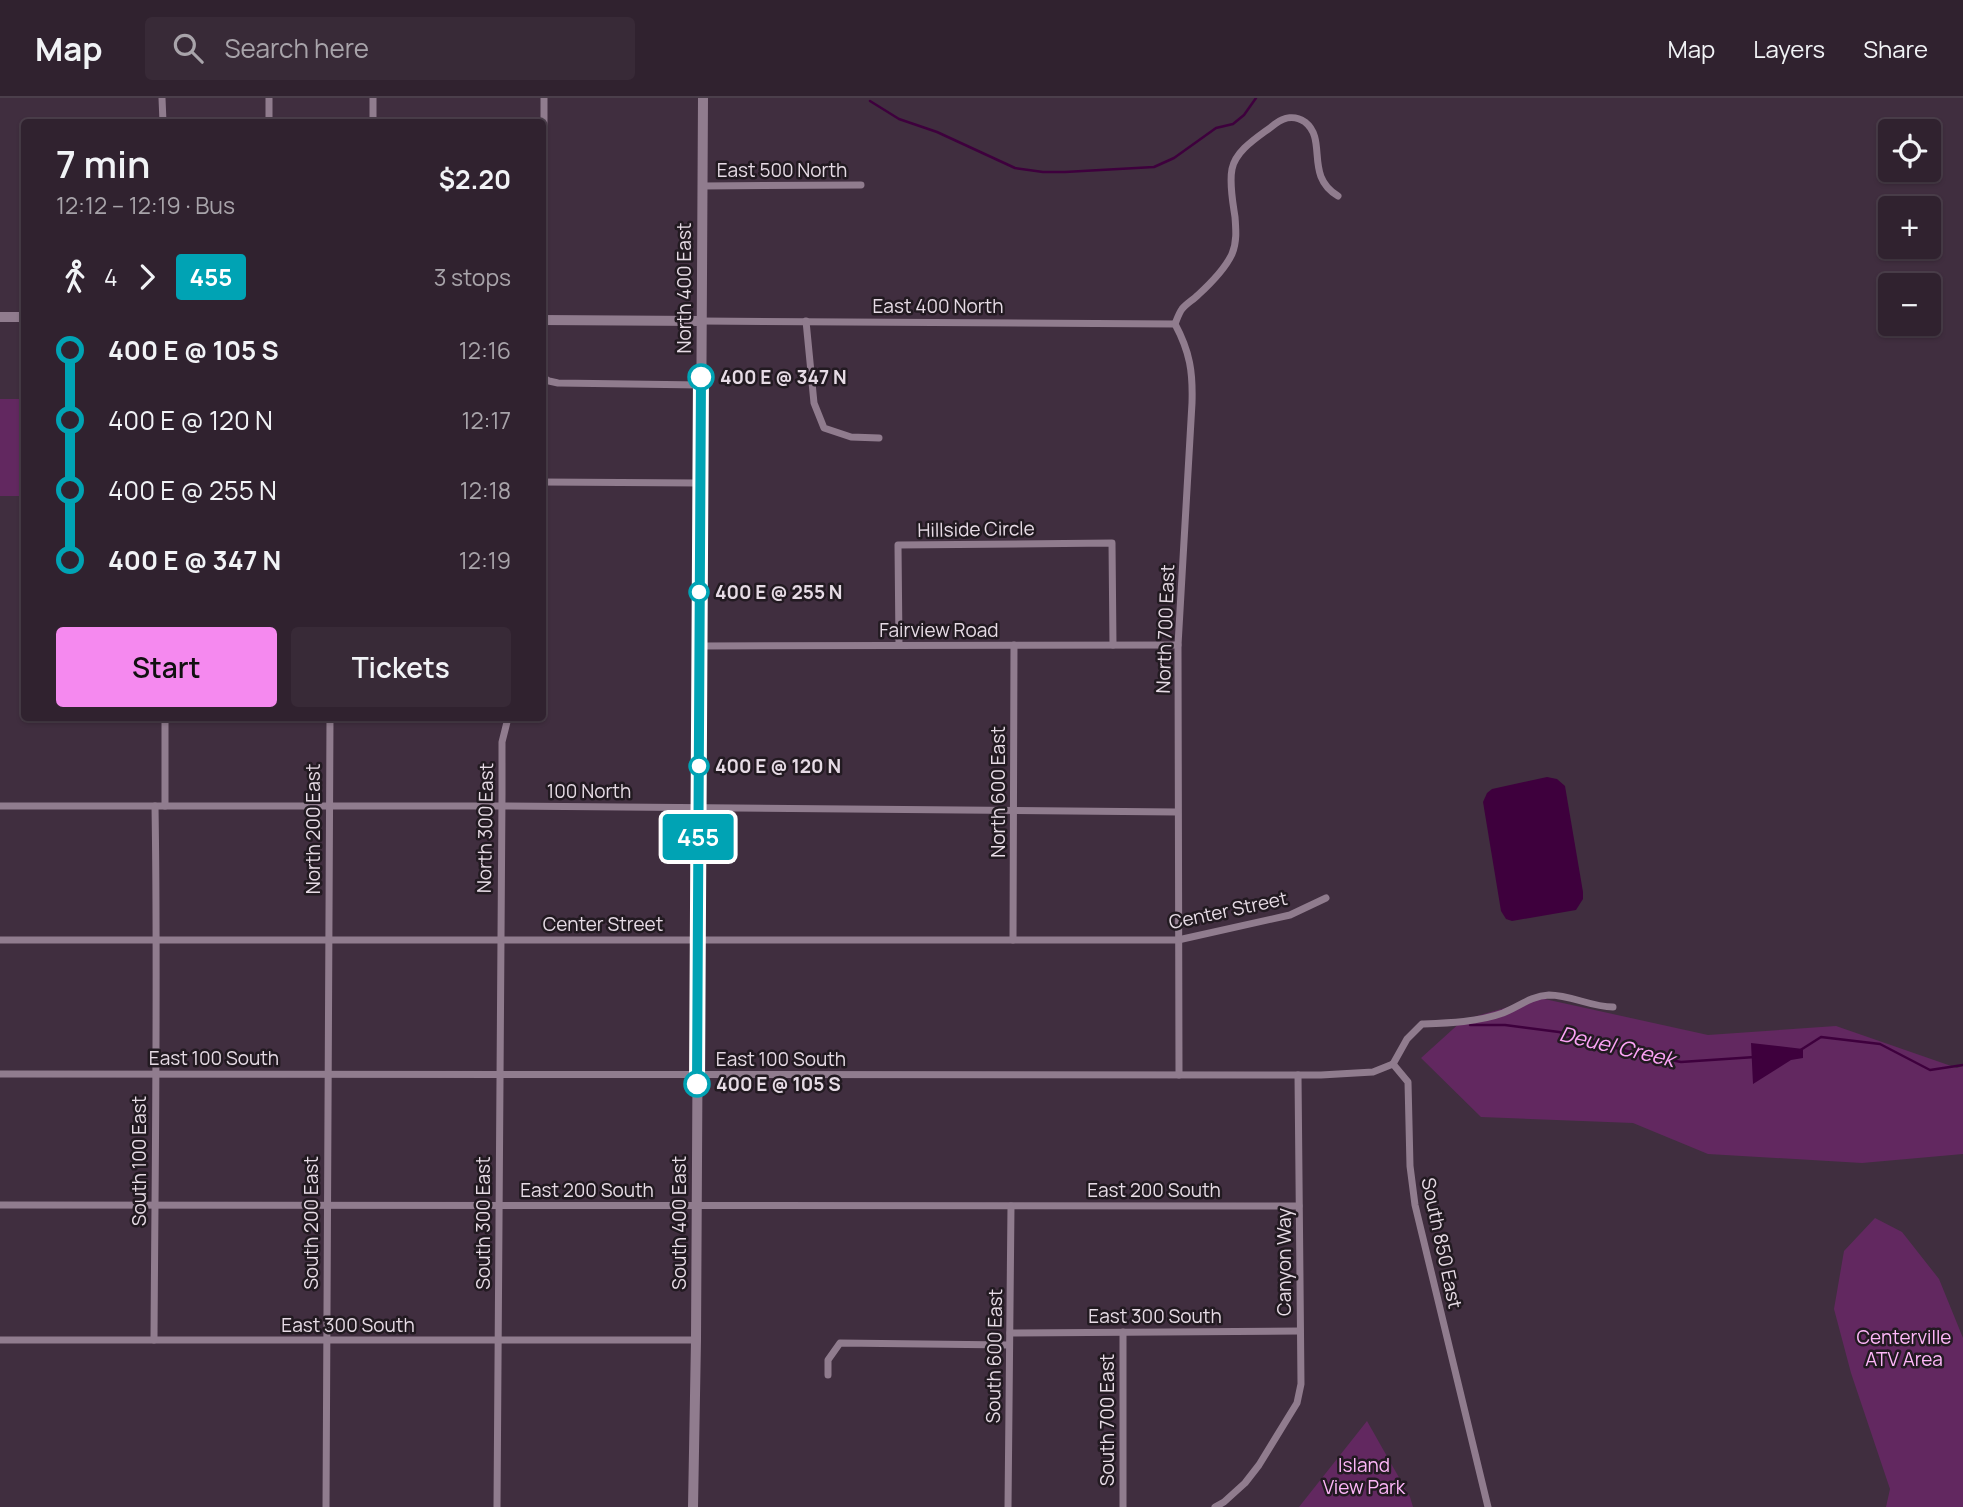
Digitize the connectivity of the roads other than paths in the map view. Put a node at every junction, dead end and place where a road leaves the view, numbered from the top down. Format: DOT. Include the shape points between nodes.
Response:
graph roads {
  1 [pos="162,98"];
  2 [pos="269,98"];
  3 [pos="373,98"];
  4 [pos="544,98"];
  5 [pos="703,98"];
  6 [pos="163,119"];
  7 [pos="269,119"];
  8 [pos="373,119"];
  9 [pos="544,119"];
  10 [pos="861,185"];
  11 [pos="702,186"];
  12 [pos="1338,196"];
  13 [pos="0,317"];
  14 [pos="21,317"];
  15 [pos="546,320"];
  16 [pos="701,321"];
  17 [pos="806,321"];
  18 [pos="1175,324"];
  19 [pos="546,380"];
  20 [pos="701,385"];
  21 [pos="879,438"];
  22 [pos="546,482"];
  23 [pos="699,483"];
  24 [pos="899,645"];
  25 [pos="1014,645"];
  26 [pos="1113,645"];
  27 [pos="1178,645"];
  28 [pos="699,646"];
  29 [pos="166,721"];
  30 [pos="330,721"];
  31 [pos="507,721"];
  32 [pos="0,806"];
  33 [pos="155,806"];
  34 [pos="164,806"];
  35 [pos="502,806"];
  36 [pos="329,807"];
  37 [pos="698,808"];
  38 [pos="1014,810"];
  39 [pos="1177,812"];
  40 [pos="1326,898"];
  41 [pos="0,940"];
  42 [pos="157,940"];
  43 [pos="329,940"];
  44 [pos="500,940"];
  45 [pos="698,940"];
  46 [pos="1013,940"];
  47 [pos="1178,940"];
  48 [pos="1613,1007"];
  49 [pos="1393,1064"];
  50 [pos="0,1073"];
  51 [pos="155,1074"];
  52 [pos="328,1074"];
  53 [pos="500,1074"];
  54 [pos="697,1075"];
  55 [pos="1179,1075"];
  56 [pos="1298,1075"];
  57 [pos="0,1205"];
  58 [pos="155,1205"];
  59 [pos="327,1205"];
  60 [pos="499,1205"];
  61 [pos="696,1206"];
  62 [pos="1011,1206"];
  63 [pos="1299,1206"];
  64 [pos="1300,1331"];
  65 [pos="1123,1332"];
  66 [pos="1010,1333"];
  67 [pos="0,1340"];
  68 [pos="154,1340"];
  69 [pos="326,1340"];
  70 [pos="498,1340"];
  71 [pos="696,1340"];
  72 [pos="1009,1345"];
  73 [pos="828,1376"];
  74 [pos="326,1507"];
  75 [pos="497,1507"];
  76 [pos="693,1507"];
  77 [pos="1008,1507"];
  78 [pos="1123,1507"];
  79 [pos="1215,1507"];
  80 [pos="1488,1507"];
  1 -- 6 [label="street"];
  2 -- 7 [label="street"];
  3 -- 8 [label="street"];
  4 -- 9 [label="street"];
  5 -- 11 [label="street, North 400 East"];
  10 -- 11 [label="street, East 500 North"];
  11 -- 16 [label="street, North 400 East"];
  12 -- 18 [label="street" via="1323,183 1311,128 1298,118 1279,121 1236,160 1231,173 1234,249 1213,279 1183,307"];
  13 -- 14 [label="street"];
  15 -- 16 [label="street"];
  16 -- 17 [label="street, East 400 North"];
  16 -- 20 [label="street, North 400 East"];
  17 -- 18 [label="street, East 400 North"];
  17 -- 21 [label="street" via="814,403 824,428 851,437"];
  18 -- 27 [label="street, North 700 East" via="1193,373"];
  19 -- 20 [label="street"];
  20 -- 23 [label="street, North 400 East"];
  22 -- 23 [label="street"];
  23 -- 28 [label="street, North 400 East"];
  24 -- 25 [label="street, Fairview Road"];
  24 -- 26 [label="street, Hillside Circle" via="898,545 1112,543"];
  24 -- 28 [label="street, Fairview Road"];
  25 -- 26 [label="street, Fairview Road"];
  25 -- 38 [label="street, North 600 East"];
  26 -- 27 [label="street, Fairview Road"];
  27 -- 39 [label="street, North 700 East"];
  28 -- 37 [label="street, North 400 East"];
  29 -- 34 [label="street"];
  30 -- 36 [label="street, North 200 East"];
  31 -- 35 [label="street, North 300 East" via="502,742"];
  32 -- 33 [label="street, 100 North"];
  33 -- 34 [label="street, 100 North"];
  33 -- 42 [label="street, South 100 East"];
  34 -- 36 [label="street, 100 North"];
  35 -- 36 [label="street, 100 North"];
  35 -- 37 [label="street, 100 North"];
  35 -- 44 [label="street, North 300 East"];
  36 -- 43 [label="street, North 200 East"];
  37 -- 38 [label="street, 100 North"];
  37 -- 45 [label="street, North 400 East"];
  38 -- 39 [label="street, 100 North"];
  38 -- 46 [label="street, North 600 East"];
  39 -- 47 [label="street, North 700 East"];
  40 -- 47 [label="street, Center Street" via="1290,915"];
  41 -- 42 [label="street, Center Street"];
  42 -- 43 [label="street, Center Street"];
  42 -- 51 [label="street, South 100 East"];
  43 -- 44 [label="street, Center Street"];
  43 -- 52 [label="street, South 200 East"];
  44 -- 45 [label="street, Center Street"];
  44 -- 53 [label="street, South 300 East"];
  45 -- 46 [label="street, Center Street"];
  45 -- 54 [label="street, South 400 East"];
  46 -- 47 [label="street, Center Street"];
  47 -- 55 [label="street"];
  48 -- 49 [label="street" via="1548,995 1501,1013 1422,1024"];
  49 -- 56 [label="street, East 100 South" via="1373,1072"];
  49 -- 80 [label="street, South 850 East" via="1408,1082 1415,1205"];
  50 -- 51 [label="street, East 100 South"];
  51 -- 52 [label="street, East 100 South"];
  51 -- 58 [label="street, South 100 East"];
  52 -- 53 [label="street, East 100 South"];
  52 -- 59 [label="street, South 200 East"];
  53 -- 54 [label="street, East 100 South"];
  53 -- 60 [label="street, South 300 East"];
  54 -- 55 [label="street, East 100 South"];
  54 -- 61 [label="street, South 400 East"];
  55 -- 56 [label="street, East 100 South"];
  56 -- 63 [label="street, Canyon Way"];
  57 -- 58 [label="street, East 200 South"];
  58 -- 59 [label="street, East 200 South"];
  58 -- 68 [label="street, South 100 East"];
  59 -- 60 [label="street, East 200 South"];
  59 -- 69 [label="street, South 200 East"];
  60 -- 61 [label="street, East 200 South"];
  60 -- 70 [label="street, South 300 East"];
  61 -- 62 [label="street, East 200 South"];
  61 -- 71 [label="street, South 400 East"];
  62 -- 63 [label="street, East 200 South"];
  62 -- 66 [label="street, South 600 East"];
  63 -- 64 [label="street, Canyon Way"];
  64 -- 65 [label="street, East 300 South"];
  64 -- 79 [label="street, Canyon Way" via="1297,1403 1245,1483"];
  65 -- 66 [label="street, East 300 South"];
  65 -- 78 [label="street, South 700 East"];
  66 -- 72 [label="street, South 600 East"];
  67 -- 68 [label="street, East 300 South"];
  68 -- 69 [label="street, East 300 South"];
  69 -- 70 [label="street, East 300 South"];
  69 -- 74 [label="street, South 200 East"];
  70 -- 71 [label="street, East 300 South"];
  70 -- 75 [label="street, South 300 East"];
  71 -- 76 [label="street, South 400 East"];
  72 -- 73 [label="street" via="840,1343 828,1360"];
  72 -- 77 [label="street, South 600 East"];
}
